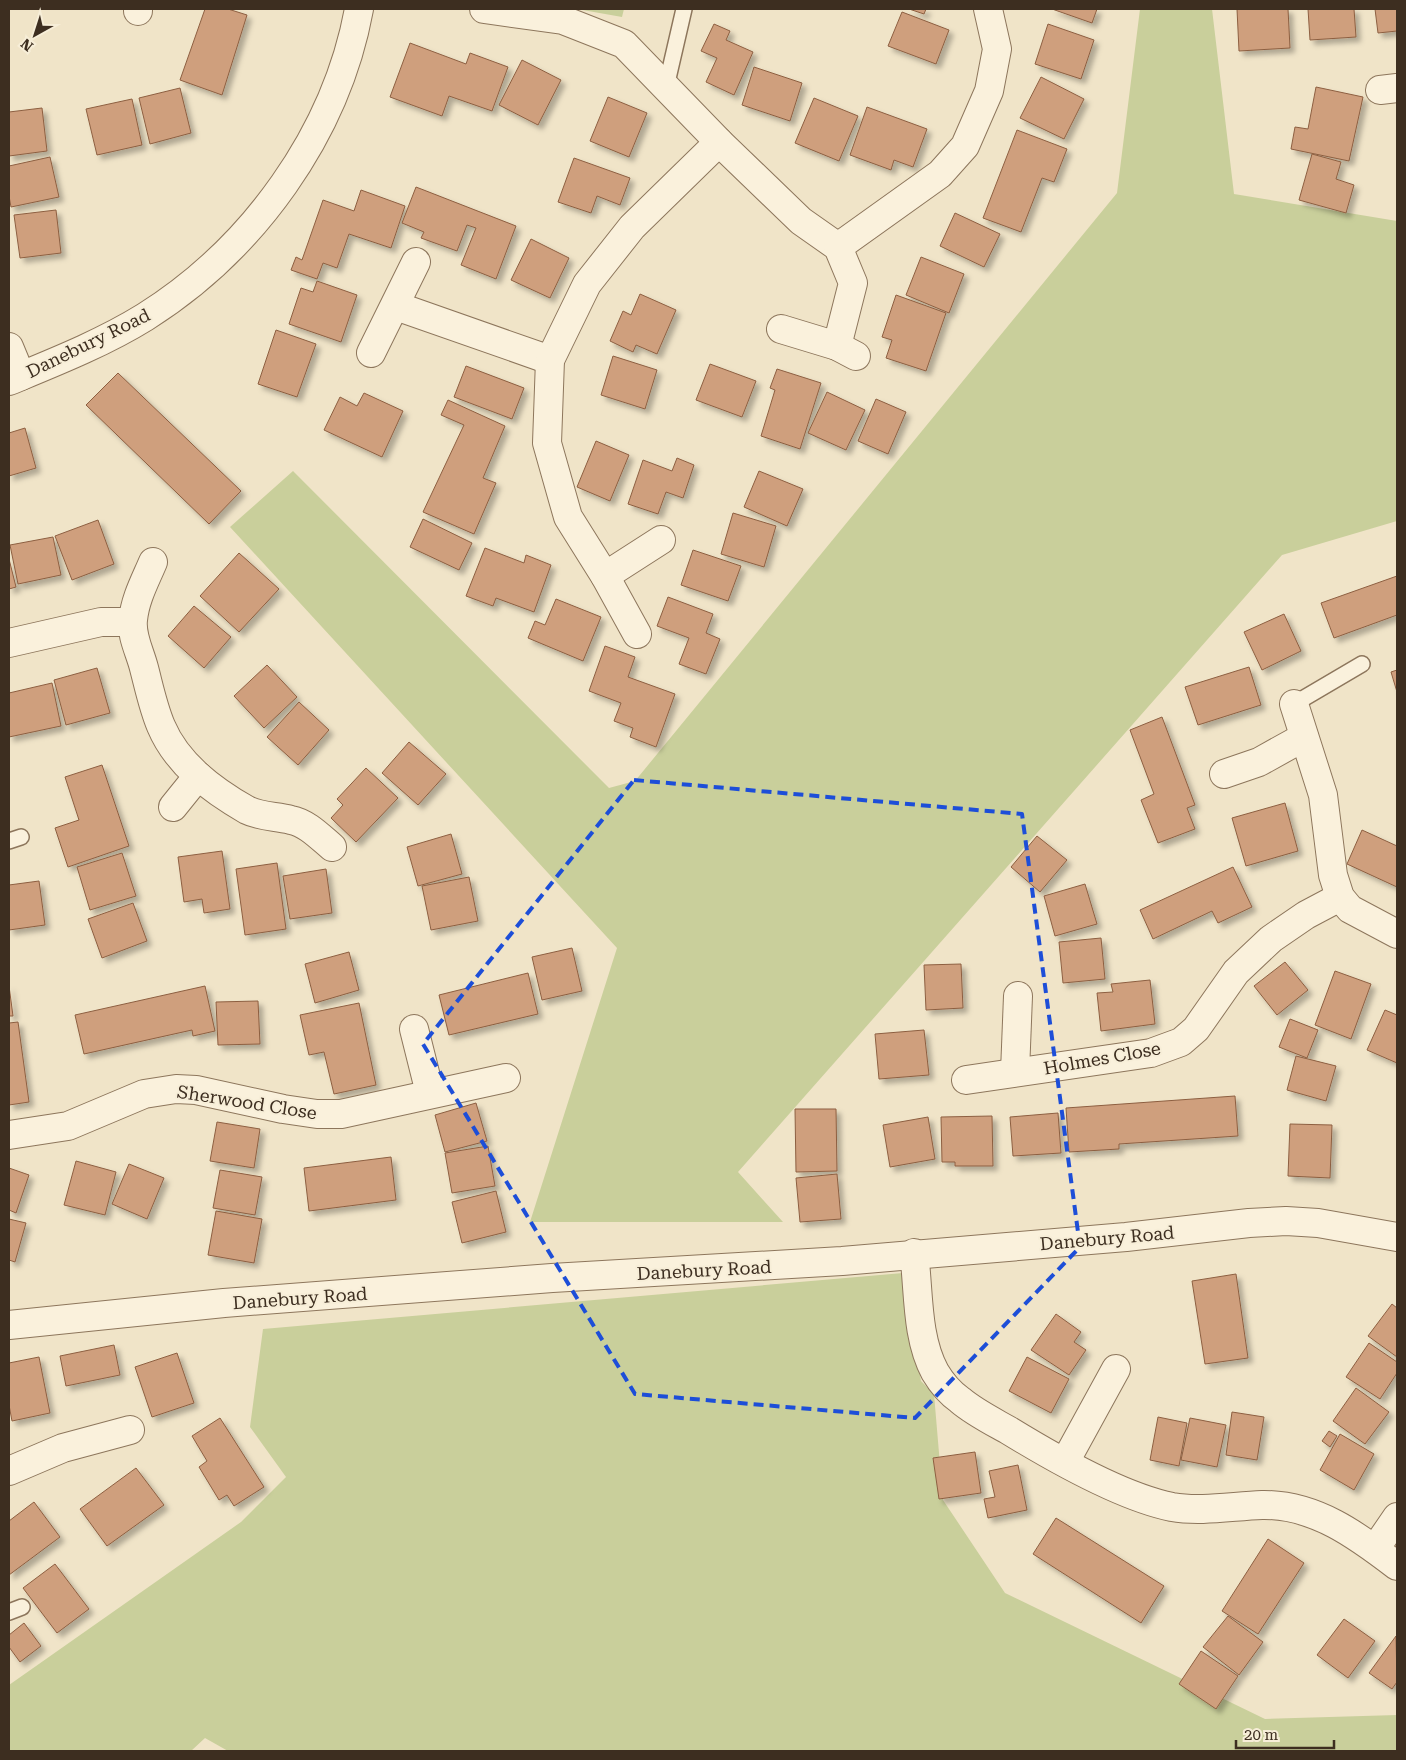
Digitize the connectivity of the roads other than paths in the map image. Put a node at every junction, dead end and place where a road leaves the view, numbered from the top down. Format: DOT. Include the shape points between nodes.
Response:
graph roads {
  1 [pos="359,9"];
  2 [pos="484,9"];
  3 [pos="684,9"];
  4 [pos="988,9"];
  5 [pos="666,87"];
  6 [pos="719,142"];
  7 [pos="838,247"];
  8 [pos="416,262"];
  9 [pos="396,306"];
  10 [pos="780,329"];
  11 [pos="9,347"];
  12 [pos="371,353"];
  13 [pos="550,360"];
  14 [pos="15,379"];
  15 [pos="661,540"];
  16 [pos="153,562"];
  17 [pos="605,576"];
  18 [pos="132,622"];
  19 [pos="637,634"];
  20 [pos="9,643"];
  21 [pos="1362,664"];
  22 [pos="1294,704"];
  23 [pos="1304,737"];
  24 [pos="1224,774"];
  25 [pos="198,776"];
  26 [pos="173,807"];
  27 [pos="332,847"];
  28 [pos="1340,897"];
  29 [pos="1397,934"];
  30 [pos="1018,996"];
  31 [pos="414,1029"];
  32 [pos="1015,1072"];
  33 [pos="506,1078"];
  34 [pos="966,1080"];
  35 [pos="430,1093"];
  36 [pos="9,1135"];
  37 [pos="1397,1237"];
  38 [pos="914,1253"];
  39 [pos="9,1325"];
  40 [pos="1116,1369"];
  41 [pos="130,1430"];
  42 [pos="1065,1462"];
  43 [pos="9,1471"];
  44 [pos="1397,1517"];
  45 [pos="1375,1549"];
  46 [pos="1397,1566"];
  1 -- 14 [label="street, Danebury Road" via="348,58 312,140 236,244 145,317"];
  2 -- 5 [label="street" via="563,20 624,44"];
  3 -- 5 [label="lane"];
  4 -- 7 [label="street" via="997,49 989,91 965,146 940,174"];
  5 -- 6 [label="street"];
  6 -- 7 [label="street" via="801,221"];
  6 -- 13 [label="street" via="632,227 587,284"];
  7 -- 10 [label="street" via="853,283 847,351"];
  8 -- 9 [label="street"];
  9 -- 12 [label="street"];
  9 -- 13 [label="street"];
  11 -- 14 [label="street"];
  13 -- 17 [label="street" via="547,443 568,517"];
  15 -- 17 [label="street"];
  16 -- 18 [label="street"];
  17 -- 19 [label="street"];
  18 -- 20 [label="street" via="101,622"];
  18 -- 25 [label="street" via="160,725 168,742"];
  21 -- 22 [label="lane"];
  22 -- 23 [label="street"];
  23 -- 24 [label="street" via="1259,762"];
  23 -- 28 [label="street" via="1323,795 1333,875"];
  25 -- 26 [label="street"];
  25 -- 27 [label="street" via="249,811 269,818 293,820 311,829"];
  28 -- 29 [label="street" via="1350,909"];
  28 -- 32 [label="street, Holmes Close" via="1271,939 1236,972 1196,1028 1181,1042 1151,1053"];
  30 -- 32 [label="street, Holmes Close"];
  31 -- 35 [label="street"];
  32 -- 34 [label="street, Holmes Close"];
  33 -- 35 [label="street, Sherwood Close"];
  35 -- 36 [label="street, Sherwood Close" via="341,1114 283,1109 196,1090 158,1091 68,1126"];
  37 -- 38 [label="street, Danebury Road" via="1346,1227 1286,1221"];
  38 -- 39 [label="street, Danebury Road" via="224,1303"];
  38 -- 42 [label="street" via="923,1338 935,1372 965,1404"];
  40 -- 42 [label="street"];
  41 -- 43 [label="street" via="63,1448"];
  42 -- 45 [label="street" via="1110,1485 1173,1507 1264,1505 1303,1511 1342,1528"];
  44 -- 45 [label="street"];
  45 -- 46 [label="street"];
}
